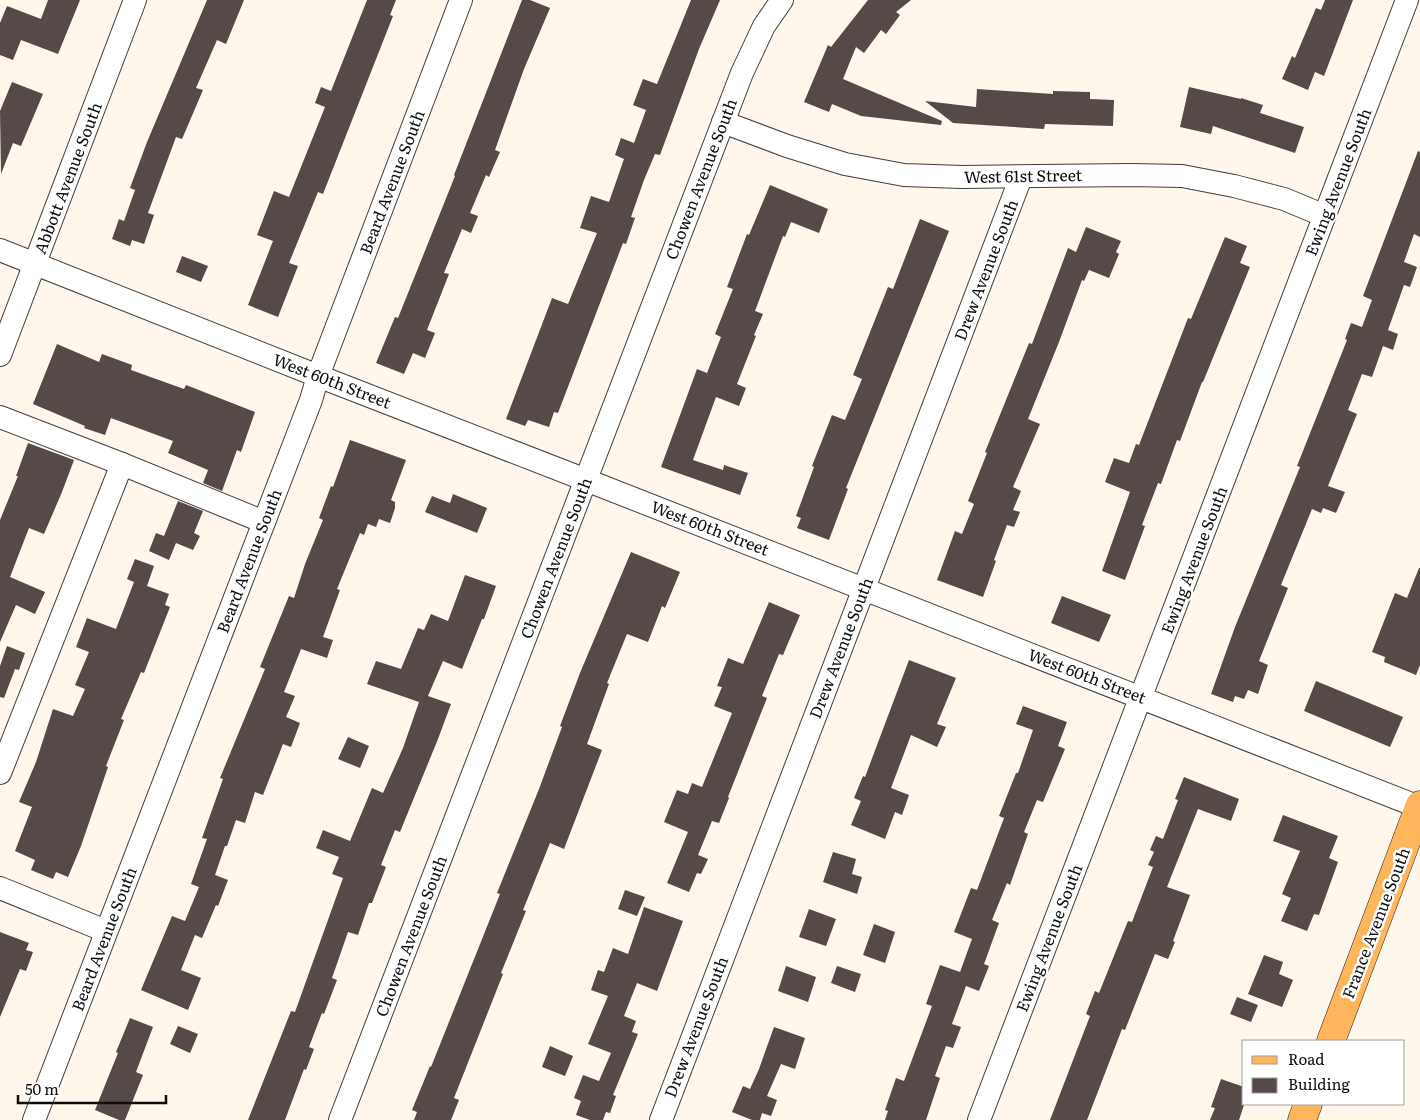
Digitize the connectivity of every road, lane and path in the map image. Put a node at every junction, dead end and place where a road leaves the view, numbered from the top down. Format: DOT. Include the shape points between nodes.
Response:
graph roads {
  1 [pos="135,0"];
  2 [pos="461,0"];
  3 [pos="782,0"];
  4 [pos="1407,0"];
  5 [pos="723,122"];
  6 [pos="1021,177"];
  7 [pos="1326,216"];
  8 [pos="0,250"];
  9 [pos="35,264"];
  10 [pos="0,355"];
  11 [pos="318,376"];
  12 [pos="0,417"];
  13 [pos="122,464"];
  14 [pos="586,480"];
  15 [pos="264,522"];
  16 [pos="864,589"];
  17 [pos="1141,697"];
  18 [pos="0,773"];
  19 [pos="1420,806"];
  20 [pos="0,888"];
  21 [pos="106,931"];
  22 [pos="1331,1040"];
  23 [pos="1308,1105"];
  24 [pos="34,1120"];
  25 [pos="340,1120"];
  26 [pos="660,1120"];
  27 [pos="979,1120"];
  28 [pos="1302,1120"];
  1 -- 9 [label="street, Abbott Avenue South"];
  2 -- 11 [label="street, Beard Avenue South"];
  3 -- 5 [label="street, Chowen Avenue South" via="764,26"];
  4 -- 7 [label="street, Ewing Avenue South"];
  5 -- 6 [label="street, West 61st Street" via="787,146 855,166 904,175"];
  5 -- 14 [label="street, Chowen Avenue South"];
  6 -- 7 [label="street, West 61st Street" via="1182,176 1284,198"];
  6 -- 16 [label="street, Drew Avenue South"];
  7 -- 17 [label="street, Ewing Avenue South"];
  8 -- 9 [label="street, West 60th Street"];
  9 -- 10 [label="street, Abbott Avenue South"];
  9 -- 11 [label="street, West 60th Street"];
  11 -- 14 [label="street, West 60th Street"];
  11 -- 15 [label="street, Beard Avenue South"];
  12 -- 13 [label="street"];
  13 -- 15 [label="street"];
  13 -- 18 [label="street"];
  14 -- 16 [label="street, West 60th Street"];
  14 -- 25 [label="street, Chowen Avenue South"];
  15 -- 21 [label="street, Beard Avenue South"];
  16 -- 17 [label="street, West 60th Street"];
  16 -- 26 [label="street, Drew Avenue South"];
  17 -- 19 [label="street, West 60th Street"];
  17 -- 27 [label="street, Ewing Avenue South"];
  19 -- 22 [label="main road, France Avenue South"];
  20 -- 21 [label="street"];
  21 -- 24 [label="street, Beard Avenue South"];
  23 -- 28 [label="main road"];
}
